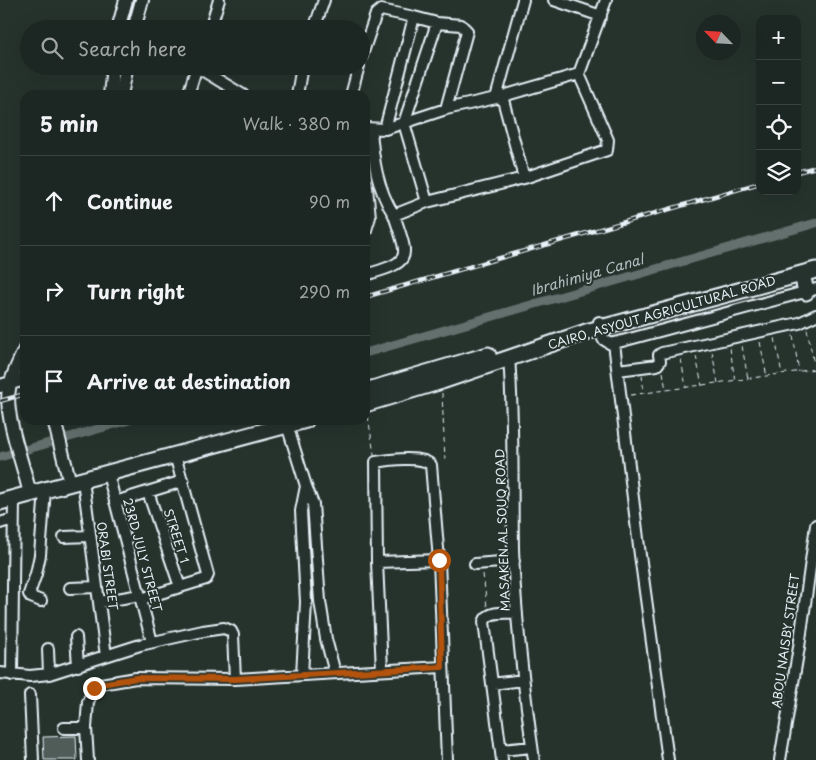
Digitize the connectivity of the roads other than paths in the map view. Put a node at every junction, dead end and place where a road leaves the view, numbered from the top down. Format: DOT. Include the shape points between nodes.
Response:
graph roads {
  1 [pos="126,0"];
  2 [pos="142,0"];
  3 [pos="219,0"];
  4 [pos="324,0"];
  5 [pos="522,0"];
  6 [pos="554,0"];
  7 [pos="606,0"];
  8 [pos="600,16"];
  9 [pos="414,17"];
  10 [pos="120,20"];
  11 [pos="136,20"];
  12 [pos="213,20"];
  13 [pos="317,20"];
  14 [pos="437,23"];
  15 [pos="370,32"];
  16 [pos="579,74"];
  17 [pos="113,75"];
  18 [pos="125,75"];
  19 [pos="194,75"];
  20 [pos="211,75"];
  21 [pos="300,75"];
  22 [pos="357,75"];
  23 [pos="226,84"];
  24 [pos="111,90"];
  25 [pos="122,90"];
  26 [pos="190,90"];
  27 [pos="225,90"];
  28 [pos="235,90"];
  29 [pos="298,90"];
  30 [pos="352,90"];
  31 [pos="499,97"];
  32 [pos="446,109"];
  33 [pos="404,123"];
  34 [pos="370,129"];
  35 [pos="385,129"];
  36 [pos="370,139"];
  37 [pos="524,178"];
  38 [pos="427,202"];
  39 [pos="394,215"];
  40 [pos="816,261"];
  41 [pos="809,272"];
  42 [pos="370,273"];
  43 [pos="811,291"];
  44 [pos="661,308"];
  45 [pos="816,315"];
  46 [pos="599,325"];
  47 [pos="614,343"];
  48 [pos="20,358"];
  49 [pos="509,358"];
  50 [pos="618,370"];
  51 [pos="20,380"];
  52 [pos="5,385"];
  53 [pos="370,399"];
  54 [pos="370,399"];
  55 [pos="55,425"];
  56 [pos="248,425"];
  57 [pos="287,425"];
  58 [pos="176,455"];
  59 [pos="108,474"];
  60 [pos="68,475"];
  61 [pos="26,479"];
  62 [pos="83,480"];
  63 [pos="183,481"];
  64 [pos="306,486"];
  65 [pos="45,490"];
  66 [pos="148,492"];
  67 [pos="5,498"];
  68 [pos="115,502"];
  69 [pos="13,519"];
  70 [pos="0,523"];
  71 [pos="816,525"];
  72 [pos="90,536"];
  73 [pos="64,537"];
  74 [pos="439,560"];
  75 [pos="514,561"];
  76 [pos="378,562"];
  77 [pos="478,563"];
  78 [pos="97,587"];
  79 [pos="180,587"];
  80 [pos="70,588"];
  81 [pos="141,597"];
  82 [pos="320,600"];
  83 [pos="41,601"];
  84 [pos="100,602"];
  85 [pos="306,602"];
  86 [pos="518,613"];
  87 [pos="76,637"];
  88 [pos="152,642"];
  89 [pos="48,649"];
  90 [pos="106,656"];
  91 [pos="78,666"];
  92 [pos="442,667"];
  93 [pos="382,670"];
  94 [pos="0,673"];
  95 [pos="335,673"];
  96 [pos="49,674"];
  97 [pos="12,675"];
  98 [pos="302,675"];
  99 [pos="235,679"];
  100 [pos="523,680"];
  101 [pos="492,684"];
  102 [pos="30,695"];
  103 [pos="64,728"];
  104 [pos="86,728"];
  105 [pos="532,747"];
  106 [pos="501,755"];
  107 [pos="33,760"];
  108 [pos="88,760"];
  109 [pos="447,760"];
  110 [pos="534,760"];
  111 [pos="668,760"];
  112 [pos="780,760"];
  1 -- 10 [label="main road"];
  2 -- 11 [label="main road"];
  3 -- 12 [label="street"];
  4 -- 13 [label="street"];
  5 -- 31 [label="street"];
  6 -- 8 [label="street"];
  7 -- 8 [label="street"];
  8 -- 16 [label="street"];
  9 -- 14 [label="street"];
  9 -- 15 [label="street" via="380,10"];
  9 -- 35 [label="street"];
  14 -- 32 [label="street" via="461,25 466,31"];
  14 -- 33 [label="street"];
  16 -- 31 [label="street"];
  16 -- 37 [label="street" via="608,140 607,150"];
  17 -- 24 [label="main road"];
  18 -- 25 [label="main road"];
  19 -- 26 [label="street"];
  20 -- 23 [label="street"];
  21 -- 29 [label="street"];
  22 -- 30 [label="street"];
  23 -- 27 [label="street"];
  23 -- 28 [label="street"];
  31 -- 32 [label="street"];
  31 -- 37 [label="street"];
  32 -- 33 [label="street"];
  33 -- 35 [label="street"];
  33 -- 38 [label="street"];
  34 -- 35 [label="street"];
  36 -- 39 [label="street" via="378,181"];
  37 -- 38 [label="street"];
  38 -- 39 [label="street"];
  39 -- 42 [label="street" via="404,244 404,256 398,264"];
  40 -- 44 [label="highway, CAIRO, ASYOUT AGRICULTURAL ROAD"];
  41 -- 43 [label="highway"];
  41 -- 44 [label="highway, CAIRO, ASYOUT AGRICULTURAL ROAD"];
  43 -- 47 [label="street"];
  44 -- 46 [label="highway, CAIRO, ASYOUT AGRICULTURAL ROAD"];
  45 -- 50 [label="street" via="791,324 660,353 657,365"];
  46 -- 47 [label="street" via="605,342"];
  46 -- 49 [label="highway, CAIRO, ASYOUT AGRICULTURAL ROAD"];
  46 -- 53 [label="highway, CAIRO, ASYOUT AGRICULTURAL ROAD"];
  47 -- 50 [label="street"];
  48 -- 52 [label="main road"];
  49 -- 54 [label="highway, CAIRO, ASYOUT AGRICULTURAL ROAD" via="442,381"];
  49 -- 75 [label="street, MASAKEN AL SOUQ ROAD"];
  50 -- 111 [label="street"];
  51 -- 52 [label="main road"];
  52 -- 61 [label="main road"];
  55 -- 60 [label="main road"];
  56 -- 60 [label="highway"];
  57 -- 58 [label="highway"];
  57 -- 64 [label="street"];
  58 -- 59 [label="highway"];
  58 -- 63 [label="street"];
  59 -- 62 [label="highway"];
  59 -- 68 [label="street, 23RD JULY STREET"];
  60 -- 61 [label="highway"];
  61 -- 67 [label="highway"];
  62 -- 65 [label="highway"];
  62 -- 72 [label="street, ORABI STREET"];
  63 -- 66 [label="street"];
  63 -- 79 [label="street" via="208,573 206,579"];
  64 -- 82 [label="street" via="315,515"];
  64 -- 85 [label="street" via="301,517"];
  65 -- 67 [label="highway"];
  65 -- 83 [label="street" via="40,555 29,594"];
  66 -- 68 [label="street"];
  66 -- 79 [label="street, STREET 1"];
  67 -- 69 [label="street"];
  68 -- 81 [label="street, 23RD JULY STREET"];
  69 -- 70 [label="street"];
  69 -- 97 [label="street"];
  71 -- 112 [label="street, ABOU NAISBY STREET"];
  72 -- 73 [label="street"];
  72 -- 78 [label="street, ORABI STREET"];
  74 -- 76 [label="street"];
  74 -- 76 [label="street" via="430,464 423,460 398,459 376,462"];
  74 -- 92 [label="street"];
  75 -- 77 [label="street"];
  75 -- 86 [label="street, MASAKEN AL SOUQ ROAD"];
  76 -- 93 [label="street"];
  78 -- 80 [label="street"];
  78 -- 84 [label="street, ORABI STREET"];
  79 -- 81 [label="street"];
  81 -- 84 [label="street"];
  81 -- 88 [label="street, 23RD JULY STREET"];
  82 -- 85 [label="street"];
  82 -- 95 [label="street"];
  84 -- 90 [label="street, ORABI STREET"];
  85 -- 98 [label="street"];
  86 -- 100 [label="street, MASAKEN AL SOUQ ROAD"];
  86 -- 101 [label="street" via="488,615 484,622"];
  87 -- 91 [label="street"];
  88 -- 90 [label="street"];
  88 -- 99 [label="street" via="228,629 233,634"];
  89 -- 96 [label="street"];
  90 -- 91 [label="street"];
  91 -- 96 [label="street"];
  92 -- 93 [label="street"];
  92 -- 109 [label="street"];
  93 -- 95 [label="street"];
  94 -- 97 [label="street"];
  95 -- 98 [label="street"];
  96 -- 97 [label="street"];
  98 -- 99 [label="street"];
  99 -- 104 [label="street" via="136,678 97,685 89,696"];
  100 -- 101 [label="street"];
  100 -- 105 [label="street, MASAKEN AL SOUQ ROAD"];
  101 -- 106 [label="street"];
  102 -- 107 [label="street"];
  103 -- 104 [label="street"];
  104 -- 108 [label="street"];
  105 -- 106 [label="street"];
  105 -- 110 [label="street, MASAKEN AL SOUQ ROAD"];
}
